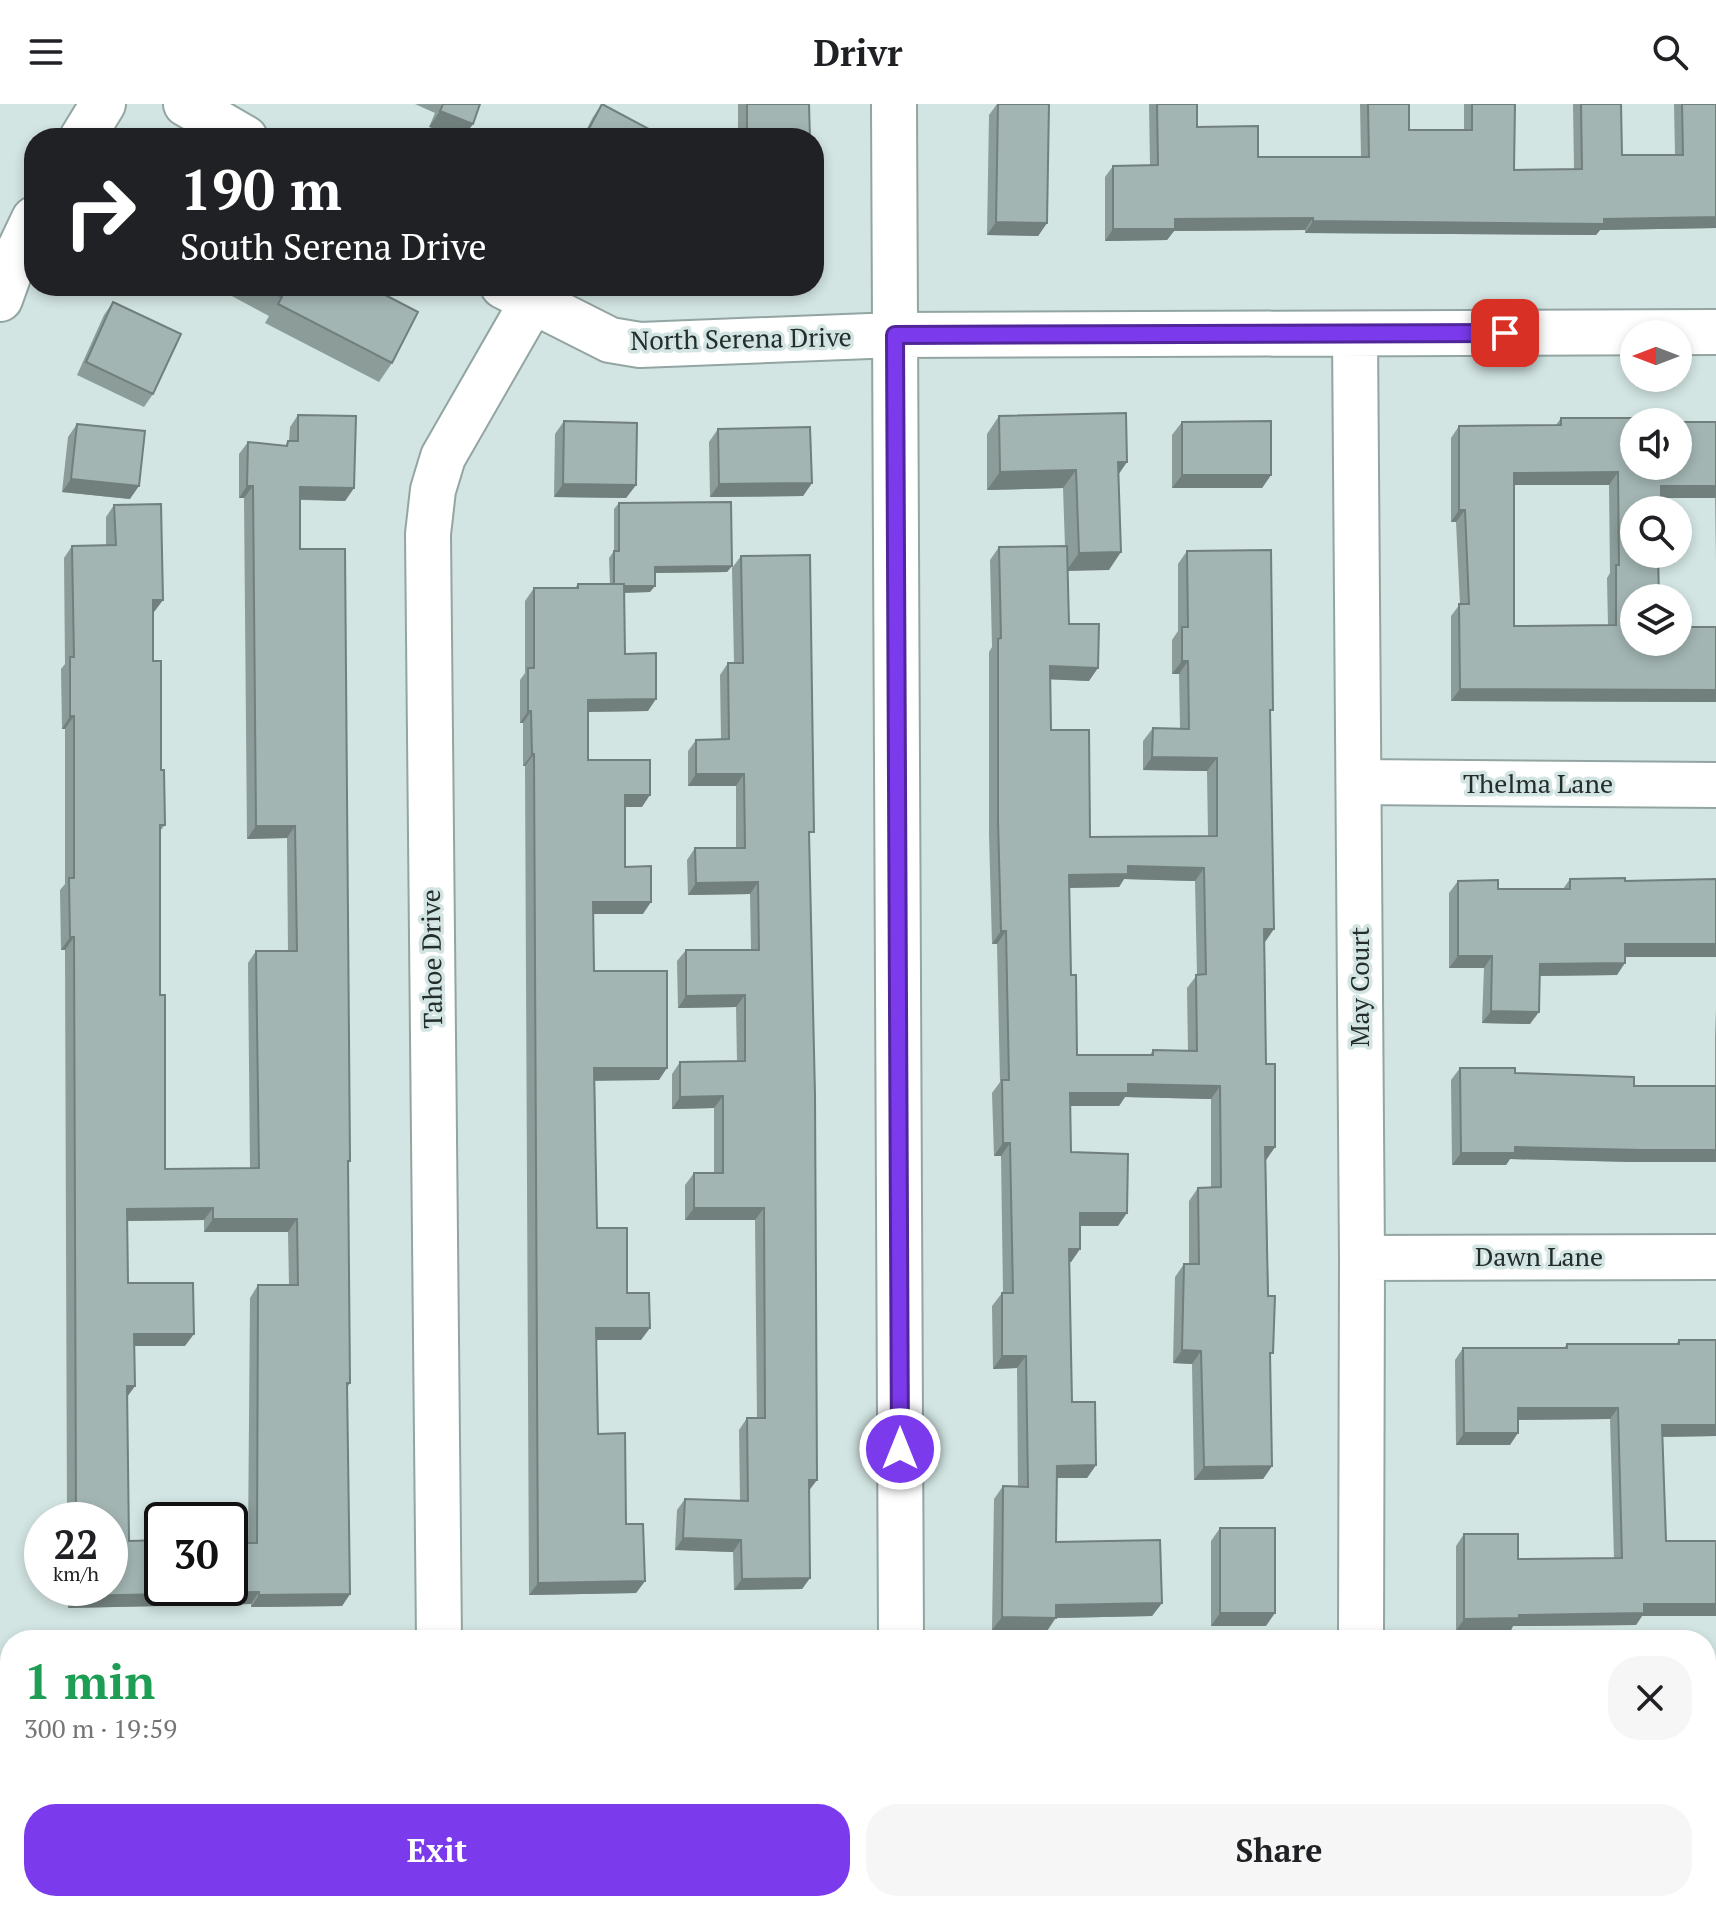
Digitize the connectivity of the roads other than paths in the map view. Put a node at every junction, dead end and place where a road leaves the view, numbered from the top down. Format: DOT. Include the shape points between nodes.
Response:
graph roads {
  1 [pos="103,104"];
  2 [pos="186,104"];
  3 [pos="894,104"];
  4 [pos="88,128"];
  5 [pos="228,128"];
  6 [pos="24,243"];
  7 [pos="516,296"];
  8 [pos="521,296"];
  9 [pos="0,299"];
  10 [pos="1716,332"];
  11 [pos="1355,334"];
  12 [pos="895,335"];
  13 [pos="1359,782"];
  14 [pos="1716,785"];
  15 [pos="1716,1257"];
  16 [pos="1362,1258"];
  17 [pos="439,1630"];
  18 [pos="901,1630"];
  19 [pos="1361,1630"];
  1 -- 4 [label="street"];
  2 -- 5 [label="street"];
  3 -- 12 [label="street"];
  6 -- 9 [label="street"];
  7 -- 17 [label="street, Tahoe Drive" via="443,457 428,534"];
  8 -- 12 [label="street, North Serena Drive" via="610,340 640,345"];
  10 -- 11 [label="street, North Serena Drive"];
  11 -- 12 [label="street, North Serena Drive"];
  11 -- 13 [label="street, May Court"];
  12 -- 18 [label="street"];
  13 -- 14 [label="street, Thelma Lane"];
  13 -- 16 [label="street, May Court"];
  15 -- 16 [label="street, Dawn Lane"];
  16 -- 19 [label="street, May Court"];
}
